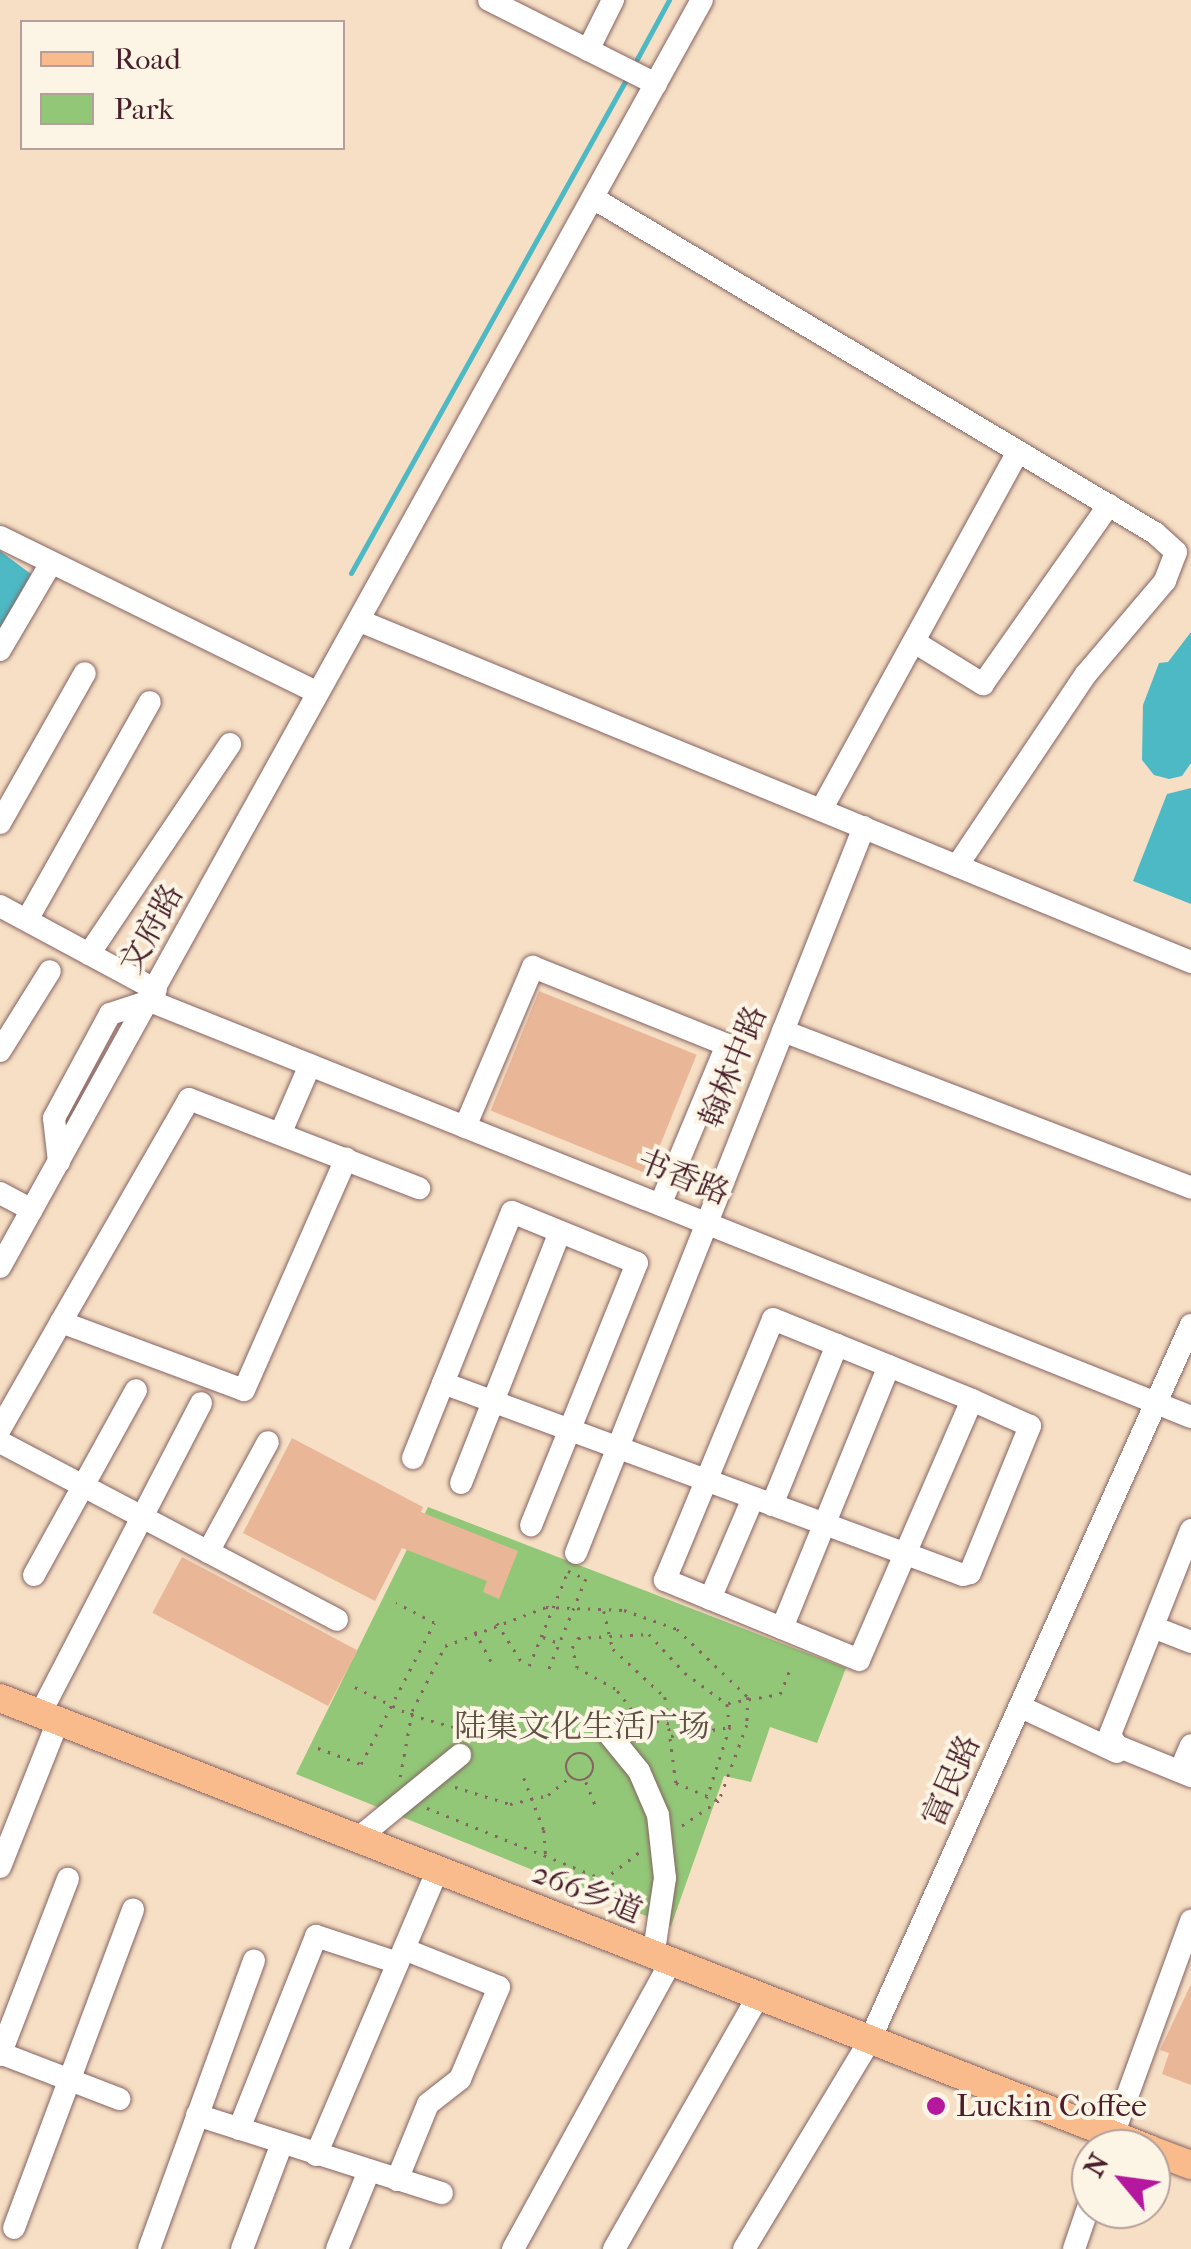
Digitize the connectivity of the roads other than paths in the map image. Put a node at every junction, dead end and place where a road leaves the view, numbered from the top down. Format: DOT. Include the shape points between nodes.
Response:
graph roads {
  1 [pos="490,0"];
  2 [pos="614,0"];
  3 [pos="702,0"];
  4 [pos="588,50"];
  5 [pos="656,84"];
  6 [pos="593,198"];
  7 [pos="1018,452"];
  8 [pos="1109,506"];
  9 [pos="0,538"];
  10 [pos="52,562"];
  11 [pos="360,620"];
  12 [pos="916,643"];
  13 [pos="0,650"];
  14 [pos="84,673"];
  15 [pos="317,692"];
  16 [pos="150,702"];
  17 [pos="230,744"];
  18 [pos="821,810"];
  19 [pos="0,823"];
  20 [pos="864,828"];
  21 [pos="957,866"];
  22 [pos="0,906"];
  23 [pos="26,920"];
  24 [pos="89,954"];
  25 [pos="1191,962"];
  26 [pos="50,971"];
  27 [pos="153,995"];
  28 [pos="783,1031"];
  29 [pos="0,1050"];
  30 [pos="310,1064"];
  31 [pos="466,1127"];
  32 [pos="281,1132"];
  33 [pos="346,1160"];
  34 [pos="419,1188"];
  35 [pos="1191,1188"];
  36 [pos="0,1193"];
  37 [pos="660,1204"];
  38 [pos="0,1215"];
  39 [pos="27,1219"];
  40 [pos="707,1223"];
  41 [pos="560,1232"];
  42 [pos="0,1268"];
  43 [pos="61,1322"];
  44 [pos="1191,1325"];
  45 [pos="838,1345"];
  46 [pos="890,1366"];
  47 [pos="443,1383"];
  48 [pos="136,1390"];
  49 [pos="972,1400"];
  50 [pos="493,1401"];
  51 [pos="201,1403"];
  52 [pos="1158,1403"];
  53 [pos="1191,1417"];
  54 [pos="570,1428"];
  55 [pos="0,1429"];
  56 [pos="0,1442"];
  57 [pos="268,1442"];
  58 [pos="618,1445"];
  59 [pos="412,1458"];
  60 [pos="706,1480"];
  61 [pos="461,1483"];
  62 [pos="83,1486"];
  63 [pos="762,1501"];
  64 [pos="142,1517"];
  65 [pos="531,1525"];
  66 [pos="824,1526"];
  67 [pos="1191,1530"];
  68 [pos="208,1552"];
  69 [pos="576,1553"];
  70 [pos="908,1558"];
  71 [pos="34,1574"];
  72 [pos="710,1599"];
  73 [pos="337,1620"];
  74 [pos="1153,1627"];
  75 [pos="782,1628"];
  76 [pos="1191,1642"];
  77 [pos="0,1698"];
  78 [pos="1021,1707"];
  79 [pos="49,1717"];
  80 [pos="604,1728"];
  81 [pos="1191,1745"];
  82 [pos="460,1755"];
  83 [pos="1188,1779"];
  84 [pos="357,1839"];
  85 [pos="0,1867"];
  86 [pos="437,1871"];
  87 [pos="68,1880"];
  88 [pos="133,1910"];
  89 [pos="1191,1920"];
  90 [pos="400,1956"];
  91 [pos="254,1960"];
  92 [pos="662,1960"];
  93 [pos="757,1998"];
  94 [pos="868,2042"];
  95 [pos="0,2054"];
  96 [pos="69,2080"];
  97 [pos="119,2099"];
  98 [pos="196,2115"];
  99 [pos="238,2129"];
  100 [pos="1079,2129"];
  101 [pos="1115,2129"];
  102 [pos="282,2143"];
  103 [pos="316,2154"];
  104 [pos="369,2171"];
  105 [pos="397,2180"];
  106 [pos="442,2193"];
  107 [pos="14,2228"];
  108 [pos="149,2249"];
  109 [pos="242,2249"];
  110 [pos="337,2249"];
  111 [pos="513,2249"];
  112 [pos="614,2249"];
  113 [pos="744,2249"];
  1 -- 4 [label="street"];
  2 -- 4 [label="street"];
  3 -- 5 [label="street, 文府路"];
  4 -- 5 [label="street"];
  5 -- 6 [label="street, 文府路"];
  6 -- 7 [label="street"];
  6 -- 11 [label="street, 文府路"];
  7 -- 8 [label="street"];
  7 -- 12 [label="street"];
  8 -- 12 [label="street" via="982,684"];
  8 -- 21 [label="street" via="1169,543 1175,566 1086,674"];
  9 -- 10 [label="street"];
  10 -- 13 [label="street"];
  10 -- 15 [label="street"];
  11 -- 15 [label="street, 文府路"];
  11 -- 18 [label="street"];
  12 -- 18 [label="street"];
  14 -- 19 [label="street"];
  15 -- 27 [label="street, 文府路"];
  16 -- 23 [label="street"];
  17 -- 24 [label="street"];
  18 -- 20 [label="street"];
  20 -- 21 [label="street"];
  20 -- 28 [label="street, 翰林中路"];
  21 -- 25 [label="street"];
  22 -- 23 [label="street, 书香路"];
  23 -- 24 [label="street, 书香路"];
  24 -- 27 [label="street, 书香路"];
  26 -- 29 [label="street"];
  27 -- 30 [label="street, 书香路"];
  27 -- 39 [label="street, 文府路"];
  28 -- 35 [label="street"];
  28 -- 40 [label="street, 翰林中路"];
  30 -- 31 [label="street, 书香路"];
  30 -- 32 [label="street"];
  31 -- 37 [label="street, 书香路"];
  31 -- 37 [label="street" via="533,968 550,974 727,1046"];
  32 -- 33 [label="street"];
  32 -- 43 [label="street" via="198,1099 182,1104"];
  33 -- 34 [label="street"];
  33 -- 43 [label="street" via="244,1390"];
  36 -- 39 [label="street"];
  37 -- 40 [label="street, 书香路"];
  38 -- 39 [label="street"];
  39 -- 42 [label="street, 文府路"];
  40 -- 52 [label="street, 书香路"];
  40 -- 58 [label="street, 翰林中路"];
  41 -- 47 [label="street" via="512,1212"];
  41 -- 50 [label="street"];
  41 -- 54 [label="street" via="637,1263"];
  43 -- 55 [label="street"];
  44 -- 52 [label="street, 富民路"];
  45 -- 46 [label="street"];
  45 -- 60 [label="street" via="774,1319"];
  45 -- 63 [label="street"];
  46 -- 49 [label="street"];
  46 -- 66 [label="street"];
  47 -- 50 [label="street"];
  47 -- 59 [label="street"];
  48 -- 62 [label="street"];
  49 -- 70 [label="street"];
  49 -- 70 [label="street" via="1022,1419 1030,1426 1026,1437 970,1573"];
  50 -- 54 [label="street"];
  50 -- 61 [label="street"];
  51 -- 64 [label="street"];
  52 -- 53 [label="street, 书香路"];
  52 -- 78 [label="street, 富民路"];
  54 -- 58 [label="street"];
  54 -- 65 [label="street"];
  56 -- 62 [label="street"];
  57 -- 68 [label="street"];
  58 -- 60 [label="street"];
  58 -- 69 [label="street, 翰林中路"];
  60 -- 63 [label="street"];
  60 -- 72 [label="street" via="665,1580"];
  62 -- 64 [label="street"];
  62 -- 71 [label="street"];
  63 -- 66 [label="street"];
  63 -- 72 [label="street"];
  64 -- 68 [label="street"];
  64 -- 79 [label="street"];
  66 -- 70 [label="street"];
  66 -- 75 [label="street"];
  67 -- 74 [label="street"];
  68 -- 73 [label="street"];
  70 -- 75 [label="street" via="859,1660"];
  72 -- 75 [label="street"];
  74 -- 76 [label="street"];
  74 -- 83 [label="street" via="1110,1736 1117,1746"];
  77 -- 79 [label="main road, 266乡道"];
  78 -- 83 [label="street"];
  78 -- 94 [label="street, 富民路"];
  79 -- 84 [label="main road, 266乡道"];
  79 -- 85 [label="street"];
  80 -- 92 [label="street" via="639,1771 662,1837"];
  81 -- 83 [label="street"];
  82 -- 84 [label="street"];
  84 -- 86 [label="main road, 266乡道"];
  86 -- 90 [label="street"];
  86 -- 92 [label="main road, 266乡道"];
  87 -- 95 [label="street"];
  88 -- 96 [label="street"];
  89 -- 101 [label="street"];
  90 -- 99 [label="street" via="316,1936"];
  90 -- 103 [label="street"];
  90 -- 105 [label="street" via="499,1987 460,2079 428,2104"];
  91 -- 98 [label="street"];
  92 -- 93 [label="main road, 266乡道"];
  92 -- 111 [label="street"];
  93 -- 94 [label="main road, 266乡道"];
  93 -- 112 [label="street"];
  94 -- 100 [label="main road, 266乡道"];
  94 -- 113 [label="street, 富民路"];
  95 -- 96 [label="street"];
  96 -- 97 [label="street"];
  96 -- 107 [label="street"];
  98 -- 99 [label="street"];
  98 -- 108 [label="street"];
  99 -- 102 [label="street"];
  102 -- 103 [label="street"];
  102 -- 109 [label="street"];
  103 -- 104 [label="street"];
  104 -- 105 [label="street"];
  104 -- 110 [label="street"];
  105 -- 106 [label="street"];
}
